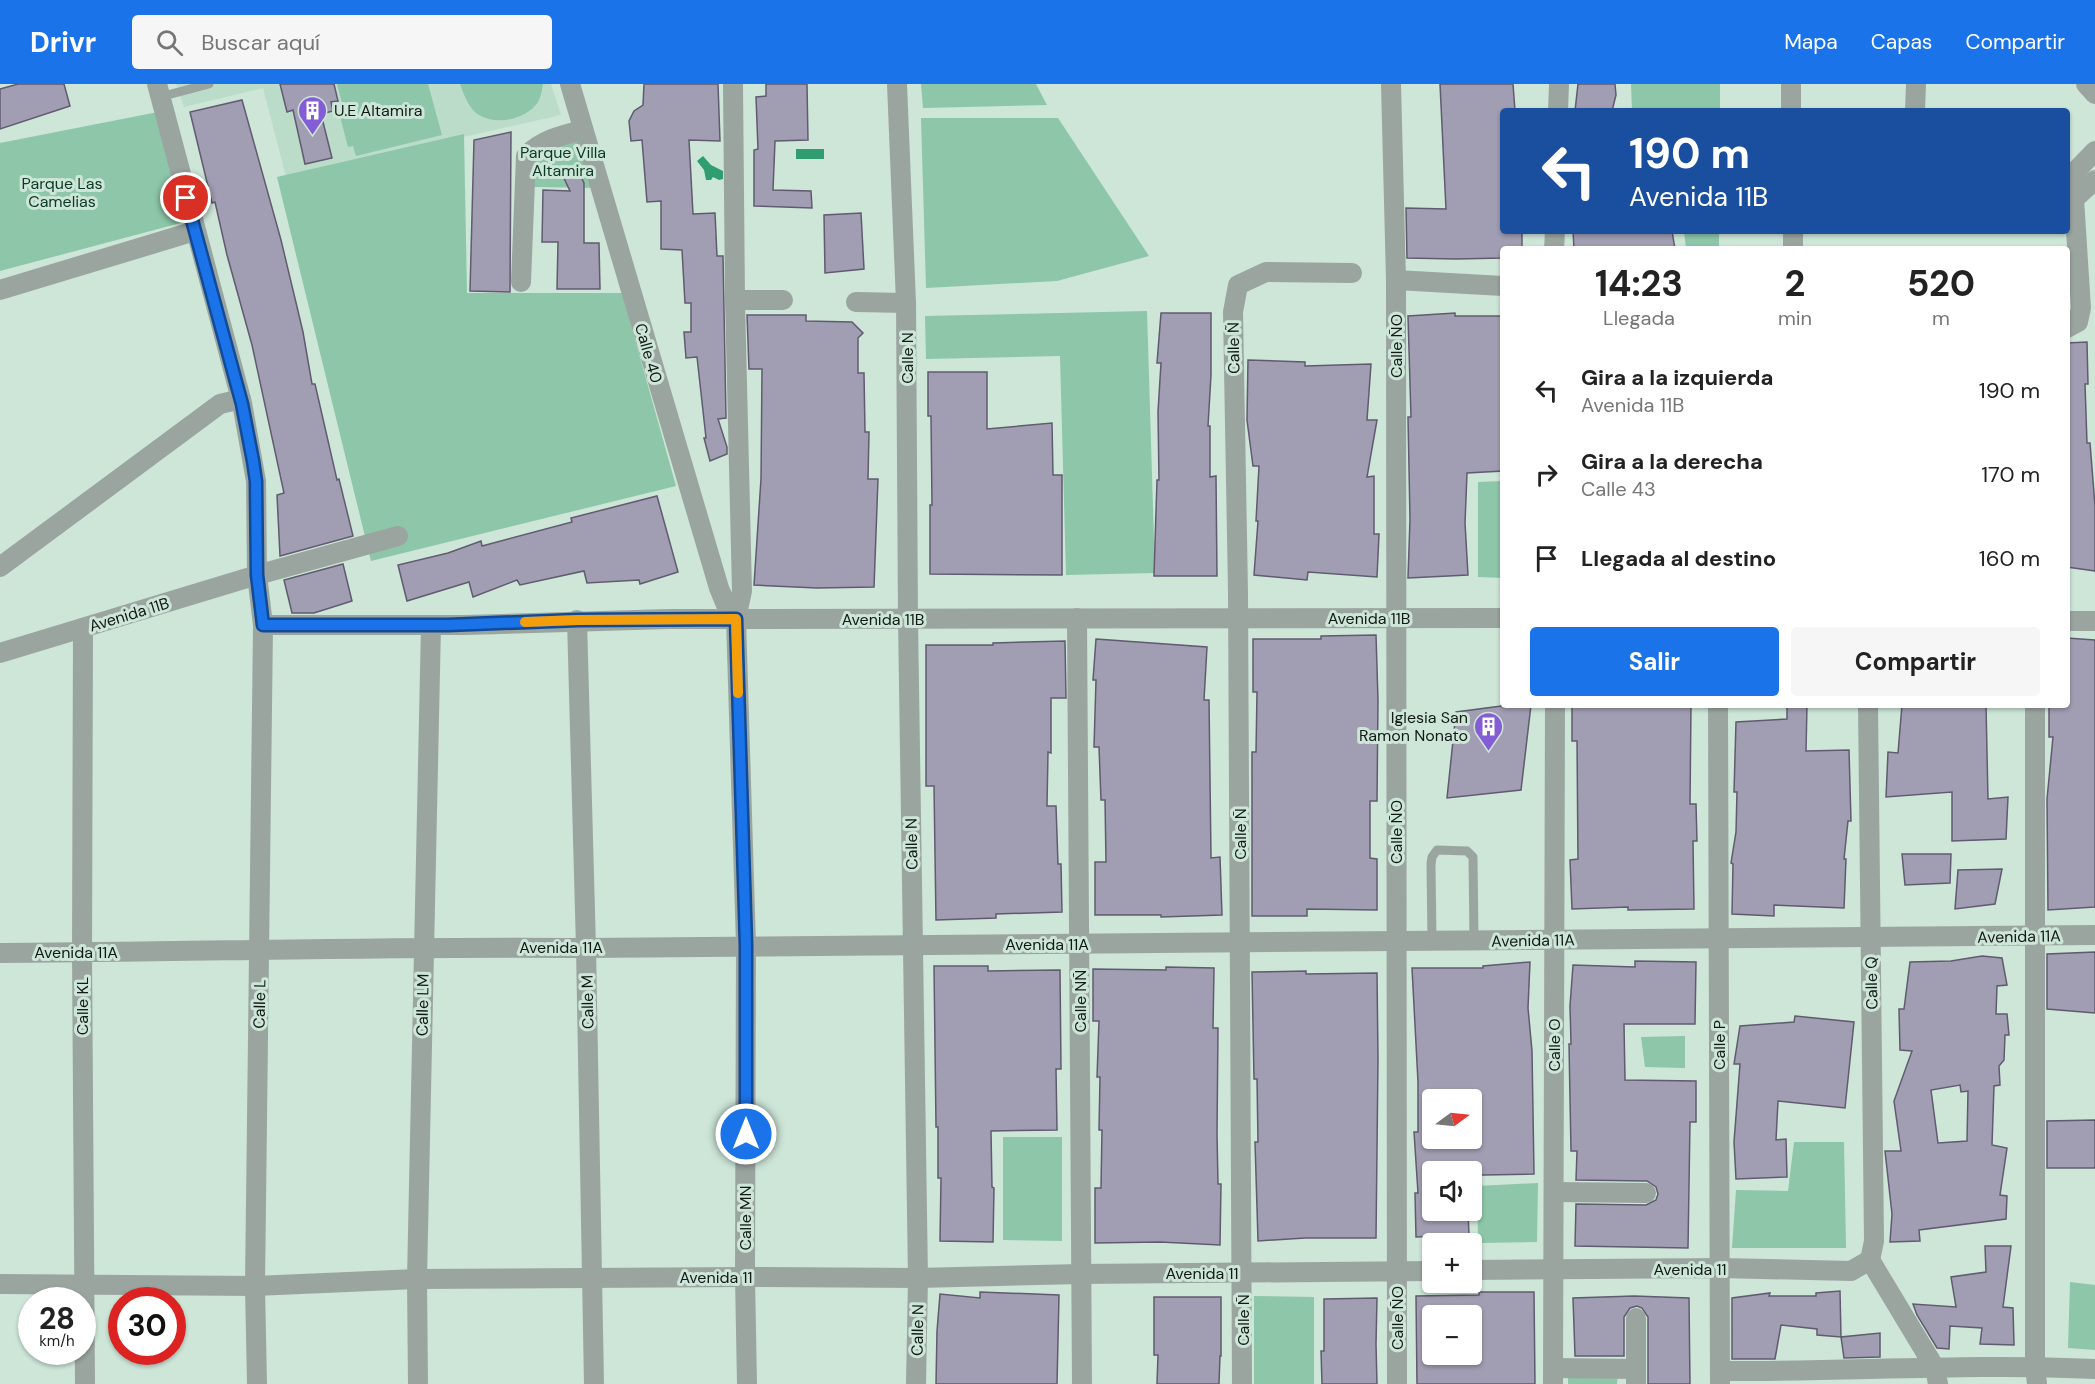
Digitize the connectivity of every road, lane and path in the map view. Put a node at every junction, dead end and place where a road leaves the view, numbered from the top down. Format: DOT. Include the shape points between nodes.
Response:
graph roads {
  1 [pos="209,84"];
  2 [pos="570,84"];
  3 [pos="733,84"];
  4 [pos="897,84"];
  5 [pos="1391,84"];
  6 [pos="1559,84"];
  7 [pos="1791,84"];
  8 [pos="1916,84"];
  9 [pos="2086,84"];
  10 [pos="158,90"];
  11 [pos="2095,94"];
  12 [pos="1558,108"];
  13 [pos="1791,108"];
  14 [pos="1915,108"];
  15 [pos="583,130"];
  16 [pos="2095,151"];
  17 [pos="2070,177"];
  18 [pos="2095,180"];
  19 [pos="2071,197"];
  20 [pos="195,231"];
  21 [pos="1352,273"];
  22 [pos="1396,280"];
  23 [pos="521,282"];
  24 [pos="1500,286"];
  25 [pos="0,290"];
  26 [pos="735,300"];
  27 [pos="783,300"];
  28 [pos="856,302"];
  29 [pos="906,303"];
  30 [pos="2070,326"];
  31 [pos="241,399"];
  32 [pos="398,536"];
  33 [pos="0,567"];
  34 [pos="257,575"];
  35 [pos="1077,618"];
  36 [pos="1238,618"];
  37 [pos="1396,618"];
  38 [pos="1500,618"];
  39 [pos="736,619"];
  40 [pos="908,619"];
  41 [pos="578,620"];
  42 [pos="2070,621"];
  43 [pos="2095,621"];
  44 [pos="263,625"];
  45 [pos="431,625"];
  46 [pos="83,628"];
  47 [pos="0,653"];
  48 [pos="1555,708"];
  49 [pos="1718,708"];
  50 [pos="1868,708"];
  51 [pos="2035,708"];
  52 [pos="2035,935"];
  53 [pos="2095,935"];
  54 [pos="1870,937"];
  55 [pos="1719,938"];
  56 [pos="1554,939"];
  57 [pos="1432,940"];
  58 [pos="1474,940"];
  59 [pos="1396,941"];
  60 [pos="1240,942"];
  61 [pos="1079,944"];
  62 [pos="746,945"];
  63 [pos="913,945"];
  64 [pos="423,946"];
  65 [pos="586,948"];
  66 [pos="260,951"];
  67 [pos="82,952"];
  68 [pos="0,953"];
  69 [pos="1554,1192"];
  70 [pos="1646,1193"];
  71 [pos="1870,1260"];
  72 [pos="1720,1268"];
  73 [pos="1482,1270"];
  74 [pos="1553,1270"];
  75 [pos="1396,1271"];
  76 [pos="1422,1271"];
  77 [pos="1243,1272"];
  78 [pos="1082,1274"];
  79 [pos="745,1277"];
  80 [pos="592,1278"];
  81 [pos="918,1278"];
  82 [pos="417,1279"];
  83 [pos="0,1284"];
  84 [pos="84,1285"];
  85 [pos="255,1286"];
  86 [pos="1636,1318"];
  87 [pos="2095,1369"];
  88 [pos="2036,1375"];
  89 [pos="1553,1376"];
  90 [pos="1636,1376"];
  91 [pos="1936,1376"];
  92 [pos="1720,1378"];
  93 [pos="1812,1378"];
  94 [pos="85,1384"];
  95 [pos="257,1384"];
  96 [pos="418,1384"];
  97 [pos="594,1384"];
  98 [pos="747,1384"];
  99 [pos="916,1384"];
  100 [pos="1082,1384"];
  101 [pos="1242,1384"];
  102 [pos="1397,1384"];
  1 -- 10 [label="lane"];
  2 -- 15 [label="street, Calle 40"];
  3 -- 26 [label="street, Calle MN"];
  4 -- 29 [label="street, Calle N"];
  5 -- 22 [label="street, Calle ÑO"];
  6 -- 12 [label="street"];
  7 -- 13 [label="street"];
  8 -- 14 [label="street"];
  9 -- 11 [label="street"];
  10 -- 20 [label="street, Calle L"];
  15 -- 23 [label="street" via="547,141 526,156"];
  15 -- 39 [label="street, Calle 40" via="718,588"];
  16 -- 17 [label="street"];
  18 -- 19 [label="street"];
  19 -- 30 [label="street" via="2081,308 2078,322"];
  20 -- 25 [label="street"];
  20 -- 31 [label="street, Calle L"];
  21 -- 36 [label="street, Calle Ñ" via="1266,272 1238,285 1233,312"];
  22 -- 24 [label="street"];
  22 -- 37 [label="street, Calle ÑO"];
  26 -- 27 [label="street"];
  26 -- 39 [label="street, Calle MN" via="742,591"];
  28 -- 29 [label="street"];
  29 -- 40 [label="street, Calle N"];
  31 -- 33 [label="street" via="220,404"];
  31 -- 34 [label="street, Calle L" via="256,481"];
  32 -- 34 [label="street, Avenida 11B"];
  34 -- 44 [label="street, Calle L"];
  34 -- 46 [label="street, Avenida 11B"];
  35 -- 36 [label="street, Avenida 11B"];
  35 -- 40 [label="street, Avenida 11B"];
  35 -- 61 [label="street, Calle NÑ"];
  36 -- 37 [label="street, Avenida 11B"];
  36 -- 60 [label="street, Calle Ñ"];
  37 -- 38 [label="street, Avenida 11B"];
  37 -- 59 [label="street, Calle ÑO"];
  39 -- 40 [label="street, Avenida 11B"];
  39 -- 41 [label="street, Avenida 11B"];
  39 -- 62 [label="street, Calle MN"];
  40 -- 63 [label="street, Calle N"];
  41 -- 45 [label="street, Avenida 11B"];
  41 -- 65 [label="street, Calle M"];
  42 -- 43 [label="street"];
  44 -- 45 [label="street, Avenida 11B"];
  44 -- 66 [label="street, Calle L"];
  45 -- 64 [label="street, Calle LM"];
  46 -- 47 [label="street, Avenida 11B"];
  46 -- 67 [label="street, Calle KL"];
  48 -- 56 [label="street, Calle O"];
  49 -- 55 [label="street, Calle P"];
  50 -- 54 [label="street, Calle Q"];
  51 -- 52 [label="street"];
  52 -- 53 [label="street, Avenida 11A"];
  52 -- 54 [label="street, Avenida 11A"];
  52 -- 88 [label="street"];
  54 -- 55 [label="street, Avenida 11A"];
  54 -- 71 [label="street, Calle Q" via="1874,1241"];
  55 -- 56 [label="street, Avenida 11A"];
  55 -- 72 [label="street, Calle P"];
  56 -- 58 [label="street, Avenida 11A"];
  56 -- 69 [label="street, Calle O"];
  57 -- 58 [label="street, Avenida 11A"];
  57 -- 58 [label="lane" via="1432,857 1437,850 1467,850 1473,857"];
  57 -- 59 [label="street, Avenida 11A"];
  59 -- 60 [label="street, Avenida 11A"];
  59 -- 75 [label="street, Calle ÑO"];
  60 -- 61 [label="street, Avenida 11A"];
  60 -- 77 [label="street, Calle Ñ"];
  61 -- 63 [label="street, Avenida 11A"];
  61 -- 78 [label="street, Calle NÑ"];
  62 -- 63 [label="street, Avenida 11A"];
  62 -- 65 [label="street, Avenida 11A"];
  62 -- 79 [label="street, Calle MN"];
  63 -- 81 [label="street, Calle N"];
  64 -- 65 [label="street, Avenida 11A"];
  64 -- 66 [label="street, Avenida 11A"];
  64 -- 82 [label="street, Calle LM"];
  65 -- 80 [label="street, Calle M"];
  66 -- 67 [label="street, Avenida 11A"];
  66 -- 85 [label="street, Calle L"];
  67 -- 68 [label="street, Avenida 11A"];
  67 -- 84 [label="street, Calle KL"];
  69 -- 70 [label="street"];
  69 -- 74 [label="street, Calle O"];
  71 -- 72 [label="street, Avenida 11" via="1851,1271"];
  71 -- 91 [label="street"];
  72 -- 74 [label="street, Avenida 11"];
  72 -- 92 [label="street, Calle P"];
  73 -- 74 [label="street, Avenida 11"];
  74 -- 89 [label="street, Calle O"];
  75 -- 76 [label="street, Avenida 11"];
  75 -- 77 [label="street, Avenida 11"];
  75 -- 102 [label="street, Calle ÑO"];
  77 -- 78 [label="street, Avenida 11"];
  77 -- 101 [label="street, Calle Ñ"];
  78 -- 81 [label="street, Avenida 11"];
  78 -- 100 [label="street, Calle NÑ"];
  79 -- 80 [label="street, Avenida 11"];
  79 -- 81 [label="street, Avenida 11"];
  79 -- 98 [label="street, Calle MN"];
  80 -- 82 [label="street, Avenida 11"];
  80 -- 97 [label="street, Calle M"];
  81 -- 99 [label="street, Calle N"];
  82 -- 85 [label="street, Avenida 11"];
  82 -- 96 [label="street, Calle LM"];
  83 -- 84 [label="street, Avenida 11"];
  84 -- 85 [label="street, Avenida 11"];
  84 -- 94 [label="street, Calle KL"];
  85 -- 95 [label="street, Calle L"];
  86 -- 90 [label="street"];
  87 -- 88 [label="street"];
  88 -- 91 [label="street"];
  89 -- 90 [label="street"];
  91 -- 93 [label="street"];
  92 -- 93 [label="street"];
}
